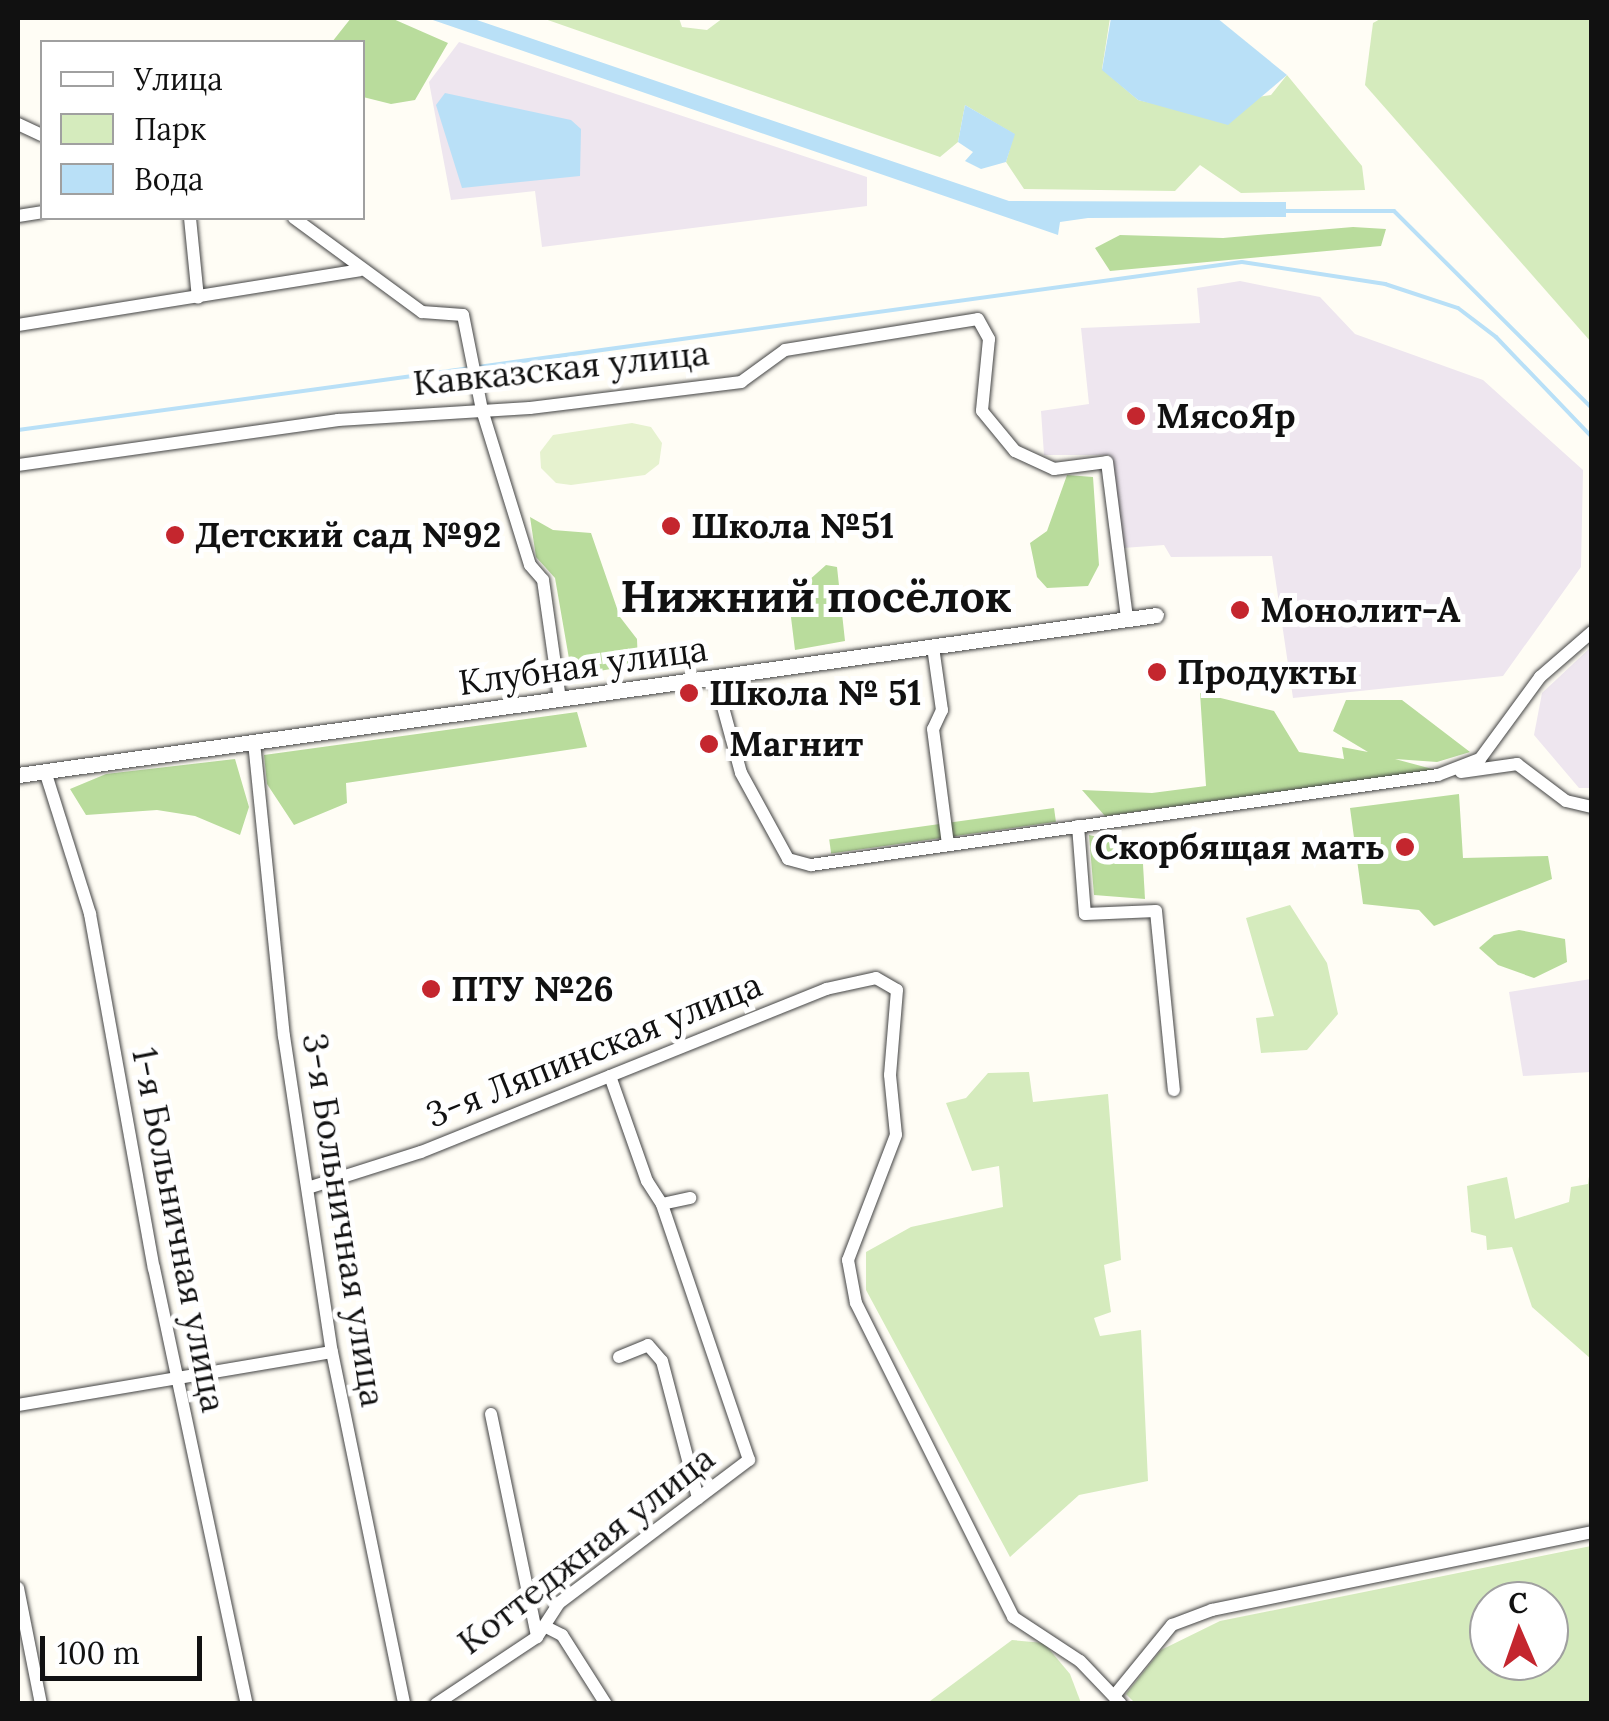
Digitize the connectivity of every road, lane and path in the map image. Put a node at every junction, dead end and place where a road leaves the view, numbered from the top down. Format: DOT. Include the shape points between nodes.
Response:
graph roads {
  1 [pos="190,220"];
  2 [pos="297,220"];
  3 [pos="360,270"];
  4 [pos="198,298"];
  5 [pos="18,325"];
  6 [pos="482,410"];
  7 [pos="18,465"];
  8 [pos="1156,615"];
  9 [pos="1127,618"];
  10 [pos="1592,632"];
  11 [pos="932,647"];
  12 [pos="715,678"];
  13 [pos="560,700"];
  14 [pos="254,742"];
  15 [pos="46,771"];
  16 [pos="18,775"];
  17 [pos="1438,775"];
  18 [pos="1592,807"];
  19 [pos="1078,826"];
  20 [pos="948,845"];
  21 [pos="610,1076"];
  22 [pos="1174,1090"];
  23 [pos="311,1187"];
  24 [pos="690,1198"];
  25 [pos="662,1204"];
  26 [pos="332,1352"];
  27 [pos="618,1357"];
  28 [pos="178,1381"];
  29 [pos="18,1405"];
  30 [pos="491,1414"];
  31 [pos="698,1498"];
  32 [pos="1592,1532"];
  33 [pos="18,1588"];
  34 [pos="541,1632"];
  35 [pos="1117,1700"];
  36 [pos="402,1703"];
  37 [pos="41,1704"];
  38 [pos="247,1704"];
  39 [pos="436,1704"];
  40 [pos="606,1704"];
  1 -- 4 [label="street"];
  2 -- 3 [label="street"];
  3 -- 4 [label="street"];
  3 -- 6 [label="street" via="422,312 463,315"];
  4 -- 5 [label="street"];
  6 -- 7 [label="street, Кавказская улица" via="338,420"];
  6 -- 9 [label="street, Кавказская улица" via="740,382 785,350 978,319 989,339 982,412 1015,451 1054,468 1108,462"];
  6 -- 13 [label="street" via="530,565 543,580"];
  8 -- 9 [label="street, Клубная улица"];
  9 -- 11 [label="street, Клубная улица"];
  10 -- 17 [label="street" via="1540,677 1480,759"];
  11 -- 12 [label="street, Клубная улица"];
  11 -- 20 [label="street" via="942,710 933,729"];
  12 -- 13 [label="street, Клубная улица"];
  12 -- 20 [label="street" via="734,758 788,858 812,865"];
  13 -- 14 [label="street, Клубная улица"];
  14 -- 15 [label="street, Клубная улица"];
  14 -- 23 [label="street, 3-я Больничная улица" via="284,1036"];
  15 -- 16 [label="street, Клубная улица"];
  15 -- 28 [label="street, 1-я Больничная улица" via="86,895"];
  17 -- 18 [label="street" via="1517,764 1566,800"];
  17 -- 19 [label="street"];
  19 -- 20 [label="street"];
  19 -- 22 [label="street" via="1086,914 1156,911"];
  21 -- 23 [label="street, 3-я Ляпинская улица" via="421,1152"];
  21 -- 25 [label="street" via="647,1182"];
  21 -- 35 [label="street, 3-я Ляпинская улица" via="826,989 876,978 898,990 890,1075 896,1135 848,1260 856,1303 1013,1617 1080,1661"];
  23 -- 26 [label="street, 3-я Больничная улица"];
  24 -- 25 [label="street"];
  25 -- 31 [label="street, Коттеджная улица" via="748,1460"];
  26 -- 28 [label="street"];
  26 -- 36 [label="street, 3-я Больничная улица"];
  27 -- 31 [label="street" via="648,1345 662,1362"];
  28 -- 29 [label="street"];
  28 -- 38 [label="street, 1-я Больничная улица"];
  30 -- 34 [label="street"];
  31 -- 34 [label="street, Коттеджная улица" via="560,1602"];
  32 -- 35 [label="street" via="1212,1610 1172,1625"];
  33 -- 37 [label="street"];
  34 -- 39 [label="street, Коттеджная улица"];
  34 -- 40 [label="street" via="562,1635"];
}
